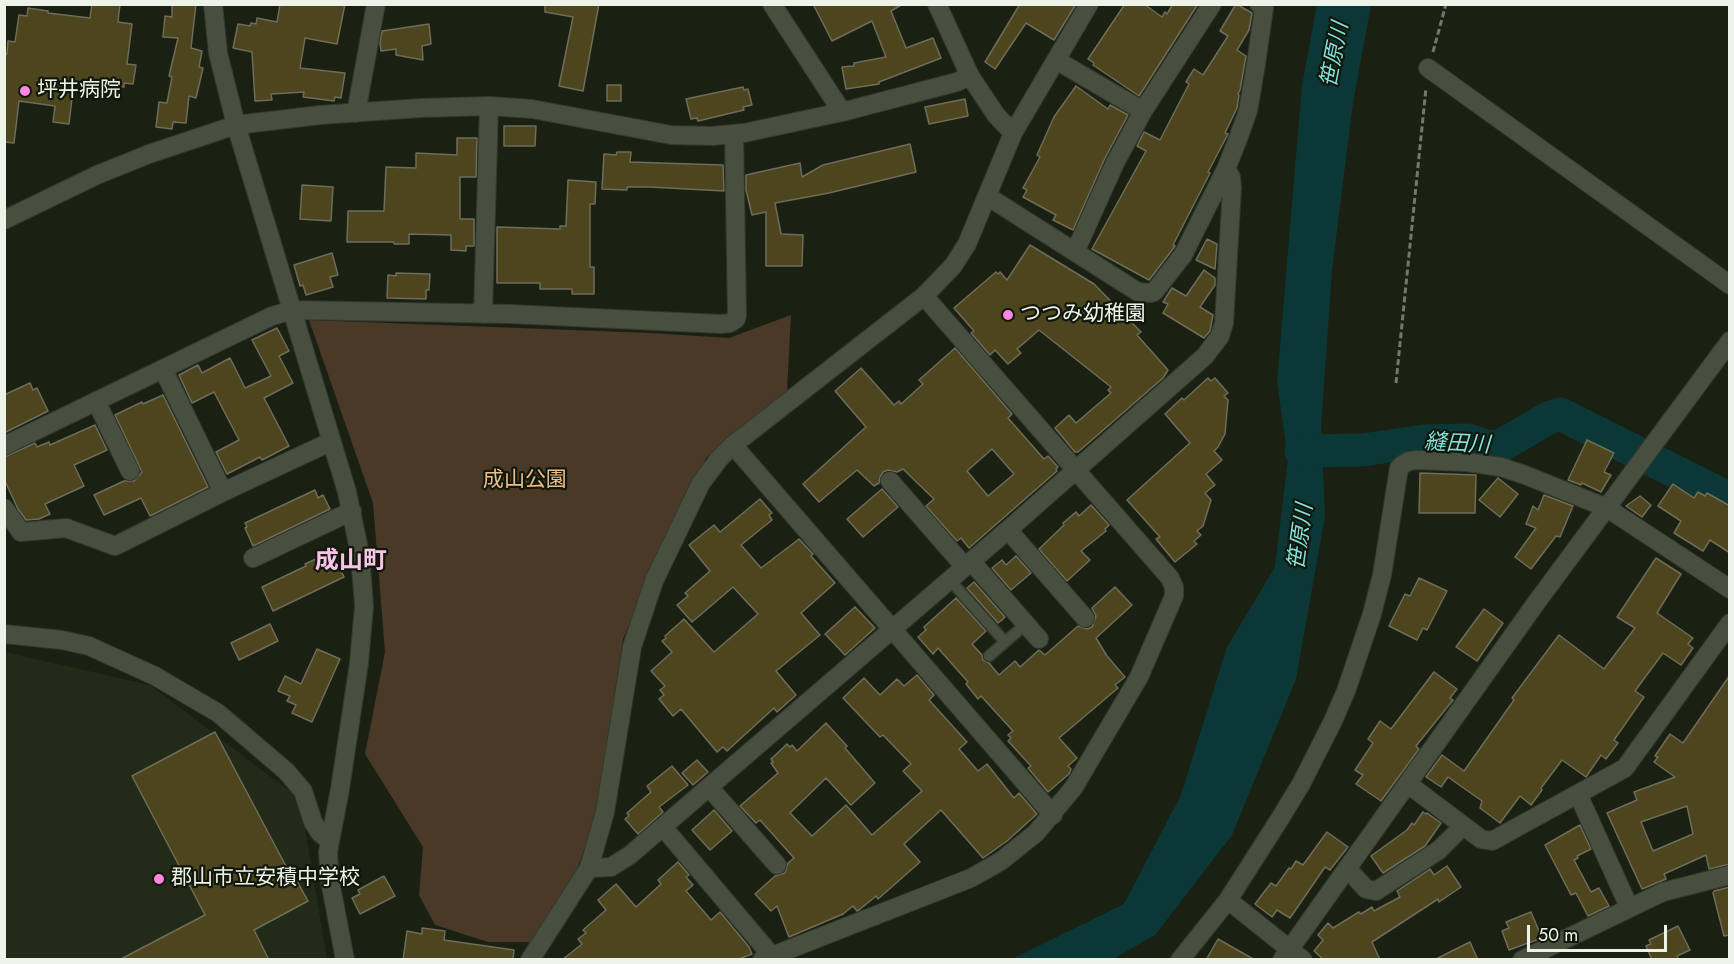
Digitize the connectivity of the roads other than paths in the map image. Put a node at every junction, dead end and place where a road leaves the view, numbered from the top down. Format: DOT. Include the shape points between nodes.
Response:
graph roads {
  1 [pos="213,4"];
  2 [pos="376,4"];
  3 [pos="772,4"];
  4 [pos="937,4"];
  5 [pos="1089,4"];
  6 [pos="1212,4"];
  7 [pos="1259,4"];
  8 [pos="1056,60"];
  9 [pos="1428,68"];
  10 [pos="970,76"];
  11 [pos="489,106"];
  12 [pos="1143,111"];
  13 [pos="842,112"];
  14 [pos="356,113"];
  15 [pos="236,125"];
  16 [pos="1013,132"];
  17 [pos="734,134"];
  18 [pos="1226,169"];
  19 [pos="987,196"];
  20 [pos="4,220"];
  21 [pos="1075,252"];
  22 [pos="1730,285"];
  23 [pos="924,296"];
  24 [pos="293,310"];
  25 [pos="483,314"];
  26 [pos="1730,341"];
  27 [pos="163,369"];
  28 [pos="96,401"];
  29 [pos="330,442"];
  30 [pos="733,445"];
  31 [pos="4,446"];
  32 [pos="1076,470"];
  33 [pos="130,471"];
  34 [pos="890,480"];
  35 [pos="224,492"];
  36 [pos="4,508"];
  37 [pos="1607,508"];
  38 [pos="352,512"];
  39 [pos="1008,530"];
  40 [pos="253,558"];
  41 [pos="968,564"];
  42 [pos="949,579"];
  43 [pos="1730,588"];
  44 [pos="1085,618"];
  45 [pos="1730,623"];
  46 [pos="891,629"];
  47 [pos="1019,630"];
  48 [pos="4,634"];
  49 [pos="1039,639"];
  50 [pos="1005,642"];
  51 [pos="989,656"];
  52 [pos="1408,784"];
  53 [pos="709,787"];
  54 [pos="1578,794"];
  55 [pos="1053,815"];
  56 [pos="1463,826"];
  57 [pos="663,827"];
  58 [pos="329,840"];
  59 [pos="777,865"];
  60 [pos="589,868"];
  61 [pos="1347,868"];
  62 [pos="1730,875"];
  63 [pos="1228,900"];
  64 [pos="1629,907"];
  65 [pos="1292,956"];
  66 [pos="767,957"];
  67 [pos="345,960"];
  68 [pos="530,960"];
  69 [pos="1180,960"];
  70 [pos="1522,960"];
  1 -- 15 [label="street" via="219,53"];
  2 -- 14 [label="street"];
  3 -- 13 [label="street"];
  4 -- 10 [label="street"];
  5 -- 8 [label="street"];
  6 -- 12 [label="street"];
  7 -- 18 [label="street" via="1264,8 1248,111"];
  8 -- 12 [label="street"];
  8 -- 16 [label="street"];
  9 -- 22 [label="street"];
  10 -- 13 [label="street"];
  10 -- 16 [label="street" via="996,115"];
  11 -- 14 [label="street"];
  11 -- 17 [label="street" via="532,109 671,135"];
  11 -- 25 [label="street"];
  12 -- 21 [label="street"];
  13 -- 17 [label="street"];
  14 -- 15 [label="street"];
  15 -- 20 [label="street" via="138,158"];
  15 -- 24 [label="street"];
  16 -- 19 [label="street"];
  17 -- 25 [label="street" via="737,316 734,321 721,324"];
  18 -- 21 [label="street" via="1177,264 1151,293 1137,292"];
  18 -- 32 [label="street" via="1232,188 1231,232 1220,336 1180,380"];
  19 -- 21 [label="street"];
  19 -- 23 [label="street" via="967,244 953,266"];
  23 -- 30 [label="street"];
  23 -- 32 [label="street"];
  24 -- 25 [label="street"];
  24 -- 27 [label="street" via="272,316"];
  24 -- 29 [label="street"];
  26 -- 37 [label="street"];
  27 -- 28 [label="street"];
  27 -- 35 [label="street"];
  28 -- 31 [label="street"];
  28 -- 33 [label="street"];
  29 -- 35 [label="street"];
  29 -- 38 [label="street"];
  30 -- 46 [label="street"];
  30 -- 60 [label="street" via="701,483 641,616 632,647 602,828"];
  32 -- 39 [label="street"];
  32 -- 55 [label="street" via="1170,578 1174,596 1139,677 1074,787"];
  34 -- 41 [label="street"];
  35 -- 36 [label="street" via="115,546 66,528 21,532"];
  37 -- 43 [label="street"];
  37 -- 52 [label="street"];
  37 -- 63 [label="street" via="1501,467 1409,461 1399,468 1382,575 1347,690 1300,784"];
  38 -- 40 [label="street"];
  38 -- 58 [label="street" via="364,606 351,725"];
  39 -- 41 [label="street"];
  39 -- 44 [label="street"];
  41 -- 42 [label="street"];
  41 -- 49 [label="street"];
  42 -- 46 [label="street"];
  42 -- 50 [label="lane"];
  45 -- 54 [label="street" via="1629,764"];
  46 -- 53 [label="street"];
  46 -- 55 [label="street"];
  47 -- 50 [label="lane"];
  48 -- 58 [label="street" via="89,646 126,661 218,712 286,771 303,792 320,833"];
  50 -- 51 [label="lane"];
  52 -- 56 [label="street"];
  52 -- 61 [label="street"];
  53 -- 57 [label="street"];
  53 -- 59 [label="street"];
  54 -- 56 [label="street" via="1492,841 1481,839"];
  54 -- 64 [label="street"];
  55 -- 66 [label="street" via="1017,850 971,878"];
  56 -- 61 [label="street" via="1439,850 1378,890 1366,889"];
  57 -- 60 [label="street" via="619,863"];
  57 -- 66 [label="street"];
  58 -- 67 [label="street" via="329,871"];
  60 -- 68 [label="street"];
  61 -- 65 [label="street"];
  62 -- 64 [label="street" via="1663,892"];
  63 -- 65 [label="street"];
  63 -- 69 [label="street"];
  64 -- 70 [label="street"];
}
